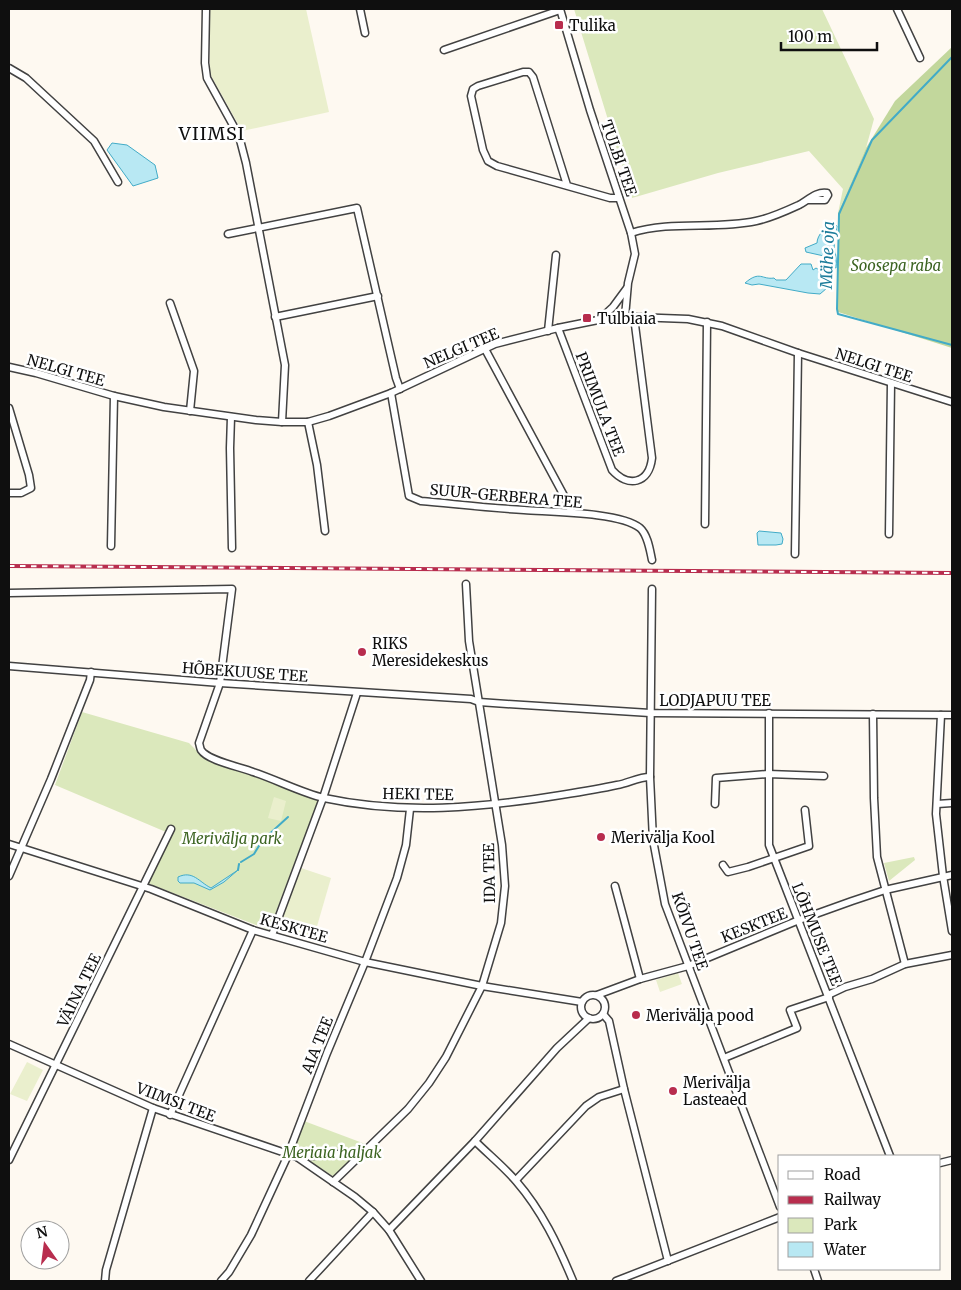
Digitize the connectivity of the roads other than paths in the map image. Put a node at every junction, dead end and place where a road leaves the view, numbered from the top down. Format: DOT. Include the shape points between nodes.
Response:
graph roads {
  1 [pos="206,9"];
  2 [pos="360,9"];
  3 [pos="897,9"];
  4 [pos="560,10"];
  5 [pos="365,33"];
  6 [pos="444,50"];
  7 [pos="920,58"];
  8 [pos="9,68"];
  9 [pos="118,182"];
  10 [pos="566,185"];
  11 [pos="619,198"];
  12 [pos="808,200"];
  13 [pos="258,228"];
  14 [pos="631,233"];
  15 [pos="228,234"];
  16 [pos="556,255"];
  17 [pos="628,288"];
  18 [pos="378,296"];
  19 [pos="170,303"];
  20 [pos="276,317"];
  21 [pos="634,317"];
  22 [pos="625,318"];
  23 [pos="598,320"];
  24 [pos="707,322"];
  25 [pos="558,328"];
  26 [pos="548,331"];
  27 [pos="485,349"];
  28 [pos="798,353"];
  29 [pos="9,367"];
  30 [pos="890,383"];
  31 [pos="400,389"];
  32 [pos="391,393"];
  33 [pos="114,396"];
  34 [pos="952,402"];
  35 [pos="9,408"];
  36 [pos="190,411"];
  37 [pos="232,417"];
  38 [pos="282,422"];
  39 [pos="308,422"];
  40 [pos="9,493"];
  41 [pos="571,512"];
  42 [pos="706,524"];
  43 [pos="325,531"];
  44 [pos="889,534"];
  45 [pos="111,546"];
  46 [pos="232,548"];
  47 [pos="795,554"];
  48 [pos="652,560"];
  49 [pos="466,584"];
  50 [pos="652,589"];
  51 [pos="9,592"];
  52 [pos="9,666"];
  53 [pos="91,672"];
  54 [pos="220,684"];
  55 [pos="357,693"];
  56 [pos="478,702"];
  57 [pos="650,712"];
  58 [pos="769,713"];
  59 [pos="873,714"];
  60 [pos="952,714"];
  61 [pos="941,715"];
  62 [pos="768,774"];
  63 [pos="824,776"];
  64 [pos="650,777"];
  65 [pos="322,798"];
  66 [pos="952,803"];
  67 [pos="715,804"];
  68 [pos="937,804"];
  69 [pos="496,805"];
  70 [pos="410,809"];
  71 [pos="805,810"];
  72 [pos="171,830"];
  73 [pos="9,844"];
  74 [pos="22,848"];
  75 [pos="773,858"];
  76 [pos="723,864"];
  77 [pos="952,875"];
  78 [pos="9,876"];
  79 [pos="943,876"];
  80 [pos="144,886"];
  81 [pos="615,886"];
  82 [pos="885,890"];
  83 [pos="799,920"];
  84 [pos="253,930"];
  85 [pos="952,931"];
  86 [pos="272,935"];
  87 [pos="952,955"];
  88 [pos="365,962"];
  89 [pos="905,964"];
  90 [pos="688,966"];
  91 [pos="640,979"];
  92 [pos="482,986"];
  93 [pos="597,995"];
  94 [pos="828,996"];
  95 [pos="582,1002"];
  96 [pos="603,1014"];
  97 [pos="589,1018"];
  98 [pos="9,1044"];
  99 [pos="724,1058"];
  100 [pos="56,1066"];
  101 [pos="624,1089"];
  102 [pos="152,1108"];
  103 [pos="170,1115"];
  104 [pos="475,1141"];
  105 [pos="365,1152"];
  106 [pos="288,1155"];
  107 [pos="890,1155"];
  108 [pos="297,1157"];
  109 [pos="9,1160"];
  110 [pos="516,1180"];
  111 [pos="333,1182"];
  112 [pos="778,1202"];
  113 [pos="373,1212"];
  114 [pos="778,1218"];
  115 [pos="389,1230"];
  116 [pos="668,1261"];
  117 [pos="105,1281"];
  118 [pos="221,1281"];
  119 [pos="309,1281"];
  120 [pos="421,1281"];
  121 [pos="573,1281"];
  122 [pos="616,1281"];
  1 -- 13 [label="street" via="205,63 208,78 239,136"];
  2 -- 5 [label="street"];
  3 -- 7 [label="street"];
  4 -- 6 [label="street"];
  4 -- 11 [label="street, TULBI TEE"];
  8 -- 9 [label="street" via="26,78 94,141"];
  10 -- 10 [label="street" via="488,161 471,96 473,89 529,72"];
  10 -- 11 [label="street"];
  11 -- 14 [label="street, TULBI TEE"];
  12 -- 14 [label="street" via="758,220 720,225 648,227"];
  13 -- 15 [label="street"];
  13 -- 18 [label="street" via="357,208"];
  13 -- 20 [label="street"];
  14 -- 17 [label="street, TULBI TEE" via="635,254"];
  16 -- 26 [label="street"];
  17 -- 22 [label="street, TULBI TEE"];
  17 -- 23 [label="street"];
  18 -- 20 [label="street"];
  18 -- 31 [label="street"];
  19 -- 36 [label="street" via="194,371"];
  20 -- 38 [label="street" via="285,365"];
  21 -- 22 [label="street, NELGI TEE"];
  21 -- 24 [label="street, NELGI TEE"];
  21 -- 25 [label="street, PRIIMULA TEE" via="652,458 648,472 633,482 621,480 612,470"];
  22 -- 23 [label="street, NELGI TEE"];
  23 -- 25 [label="street, NELGI TEE"];
  24 -- 28 [label="street, NELGI TEE"];
  24 -- 42 [label="street"];
  25 -- 26 [label="street, NELGI TEE"];
  26 -- 27 [label="street, NELGI TEE"];
  27 -- 31 [label="street, NELGI TEE"];
  27 -- 41 [label="street"];
  28 -- 30 [label="street, NELGI TEE"];
  28 -- 47 [label="street"];
  29 -- 33 [label="street, NELGI TEE"];
  30 -- 34 [label="street, NELGI TEE"];
  30 -- 44 [label="street"];
  31 -- 32 [label="street, NELGI TEE"];
  32 -- 39 [label="street, NELGI TEE"];
  32 -- 41 [label="street, SUUR-GERBERA TEE" via="409,496 421,501"];
  33 -- 36 [label="street, NELGI TEE"];
  33 -- 45 [label="street"];
  35 -- 40 [label="street" via="31,488 21,493"];
  36 -- 37 [label="street, NELGI TEE"];
  37 -- 38 [label="street, NELGI TEE"];
  37 -- 46 [label="street"];
  38 -- 39 [label="street, NELGI TEE"];
  39 -- 43 [label="street"];
  41 -- 48 [label="street, SUUR-GERBERA TEE" via="625,521 641,529"];
  49 -- 56 [label="street, IDA TEE" via="469,641"];
  50 -- 57 [label="street, KÕIVU TEE"];
  51 -- 54 [label="street" via="232,589"];
  52 -- 53 [label="street, HÕBEKUUSE TEE"];
  53 -- 54 [label="street, HÕBEKUUSE TEE"];
  53 -- 74 [label="street"];
  54 -- 55 [label="street, HÕBEKUUSE TEE"];
  54 -- 65 [label="street, HEKI TEE" via="199,743 201,750 209,757"];
  55 -- 56 [label="street, HÕBEKUUSE TEE"];
  55 -- 65 [label="street"];
  56 -- 57 [label="street, LODJAPUU TEE"];
  56 -- 69 [label="street, IDA TEE"];
  57 -- 58 [label="street, LODJAPUU TEE"];
  57 -- 64 [label="street, KÕIVU TEE"];
  58 -- 59 [label="street, LODJAPUU TEE"];
  58 -- 62 [label="street, LÕHMUSE TEE"];
  59 -- 61 [label="street, LODJAPUU TEE"];
  59 -- 82 [label="street" via="877,858"];
  60 -- 61 [label="street, LODJAPUU TEE"];
  61 -- 68 [label="street"];
  62 -- 63 [label="street"];
  62 -- 67 [label="street" via="716,778"];
  62 -- 75 [label="street, LÕHMUSE TEE" via="768,833"];
  64 -- 69 [label="street, HEKI TEE"];
  64 -- 90 [label="street, KÕIVU TEE" via="653,840 665,904"];
  65 -- 70 [label="street, HEKI TEE"];
  65 -- 86 [label="street"];
  66 -- 68 [label="street"];
  68 -- 79 [label="street"];
  69 -- 70 [label="street, HEKI TEE"];
  69 -- 92 [label="street, IDA TEE" via="505,886 502,922"];
  70 -- 88 [label="street, AIA TEE" via="406,845 397,878"];
  71 -- 75 [label="street" via="809,846"];
  72 -- 80 [label="street, VÄINA TEE"];
  73 -- 74 [label="street, KESKTEE"];
  74 -- 78 [label="street"];
  74 -- 80 [label="street, KESKTEE"];
  75 -- 76 [label="street" via="728,872"];
  75 -- 83 [label="street, LÕHMUSE TEE"];
  77 -- 79 [label="street, KESKTEE"];
  79 -- 82 [label="street, KESKTEE"];
  79 -- 85 [label="street"];
  80 -- 84 [label="street, KESKTEE"];
  80 -- 100 [label="street, VÄINA TEE"];
  81 -- 91 [label="street"];
  82 -- 83 [label="street, KESKTEE"];
  82 -- 89 [label="street"];
  83 -- 90 [label="street, KESKTEE"];
  83 -- 94 [label="street, LÕHMUSE TEE"];
  84 -- 86 [label="street, KESKTEE"];
  84 -- 103 [label="street"];
  86 -- 88 [label="street, KESKTEE"];
  87 -- 89 [label="street"];
  88 -- 92 [label="street, KESKTEE"];
  88 -- 106 [label="street, AIA TEE"];
  89 -- 94 [label="street"];
  90 -- 91 [label="street, KESKTEE"];
  90 -- 99 [label="street, KÕIVU TEE"];
  91 -- 93 [label="street, KESKTEE"];
  92 -- 95 [label="street, KESKTEE"];
  92 -- 105 [label="street, IDA TEE" via="446,1057 428,1083 408,1109"];
  93 -- 95 [label="street" via="589,995"];
  93 -- 96 [label="street" via="604,1003"];
  94 -- 99 [label="street" via="790,1010 797,1028"];
  94 -- 107 [label="street, LÕHMUSE TEE"];
  95 -- 97 [label="street" via="581,1010"];
  96 -- 97 [label="street"];
  96 -- 101 [label="street" via="609,1021"];
  97 -- 104 [label="street" via="557,1048"];
  98 -- 100 [label="street, VIIMSI TEE"];
  99 -- 112 [label="street, KÕIVU TEE"];
  100 -- 102 [label="street, VIIMSI TEE"];
  100 -- 109 [label="street, VÄINA TEE"];
  101 -- 110 [label="street" via="599,1097 586,1106"];
  101 -- 116 [label="street"];
  102 -- 103 [label="street, VIIMSI TEE"];
  102 -- 117 [label="street"];
  103 -- 106 [label="street, VIIMSI TEE"];
  104 -- 110 [label="street"];
  104 -- 115 [label="street"];
  105 -- 108 [label="street"];
  105 -- 111 [label="street, IDA TEE"];
  106 -- 108 [label="street, VIIMSI TEE"];
  106 -- 118 [label="street, AIA TEE" via="250,1235"];
  108 -- 111 [label="street, VIIMSI TEE"];
  110 -- 121 [label="street" via="556,1239"];
  111 -- 113 [label="street, VIIMSI TEE"];
  113 -- 115 [label="street, VIIMSI TEE"];
  113 -- 119 [label="street"];
  114 -- 116 [label="street"];
  115 -- 120 [label="street, VIIMSI TEE"];
  116 -- 122 [label="street"];
}
